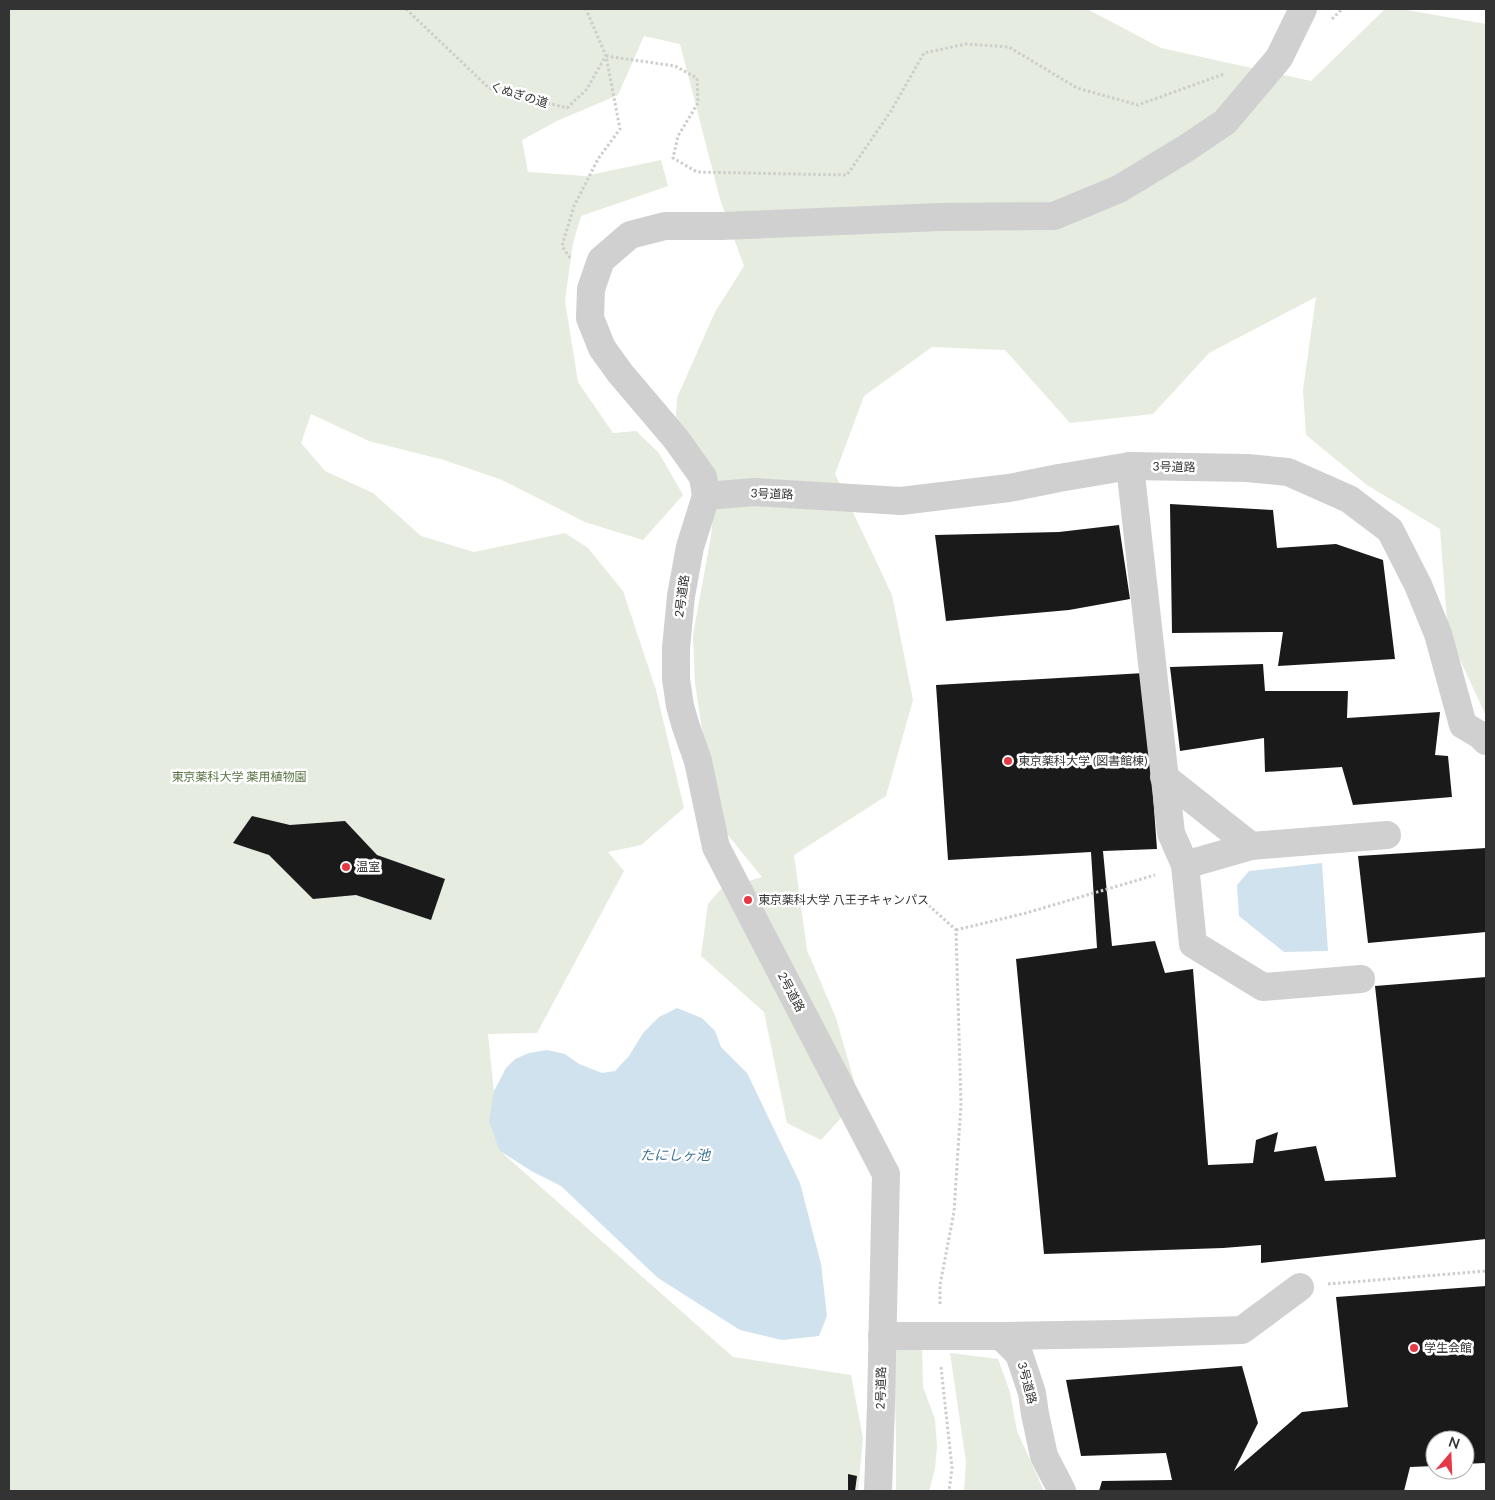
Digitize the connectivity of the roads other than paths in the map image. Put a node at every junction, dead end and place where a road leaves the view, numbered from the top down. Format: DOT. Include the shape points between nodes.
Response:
graph roads {
  1 [pos="1303,9"];
  2 [pos="1130,466"];
  3 [pos="706,496"];
  4 [pos="1486,741"];
  5 [pos="1164,777"];
  6 [pos="1387,835"];
  7 [pos="1251,846"];
  8 [pos="1184,865"];
  9 [pos="1361,979"];
  10 [pos="1300,1287"];
  11 [pos="882,1336"];
  12 [pos="1001,1336"];
  13 [pos="878,1491"];
  14 [pos="1062,1491"];
  1 -- 3 [label="lane" via="1279,58 1225,122 1118,189 1054,216 665,226 630,235 601,260 591,289 590,318 602,348 692,460 703,477"];
  2 -- 3 [label="lane, 3号道路" via="1009,488 901,501 754,492"];
  2 -- 4 [label="lane, 3号道路" via="1288,472 1349,499 1390,530 1438,634 1463,725"];
  2 -- 5 [label="lane"];
  3 -- 11 [label="lane, 2号道路" via="690,547 681,596 676,648 680,706 698,761 716,847 886,1174"];
  5 -- 7 [label="lane"];
  5 -- 8 [label="lane" via="1171,833"];
  6 -- 7 [label="lane"];
  7 -- 8 [label="lane"];
  8 -- 9 [label="lane" via="1193,944 1263,987"];
  10 -- 12 [label="lane" via="1242,1330"];
  11 -- 12 [label="lane"];
  11 -- 13 [label="lane, 2号道路"];
  12 -- 14 [label="lane, 3号道路" via="1019,1354 1032,1393 1044,1456"];
}
